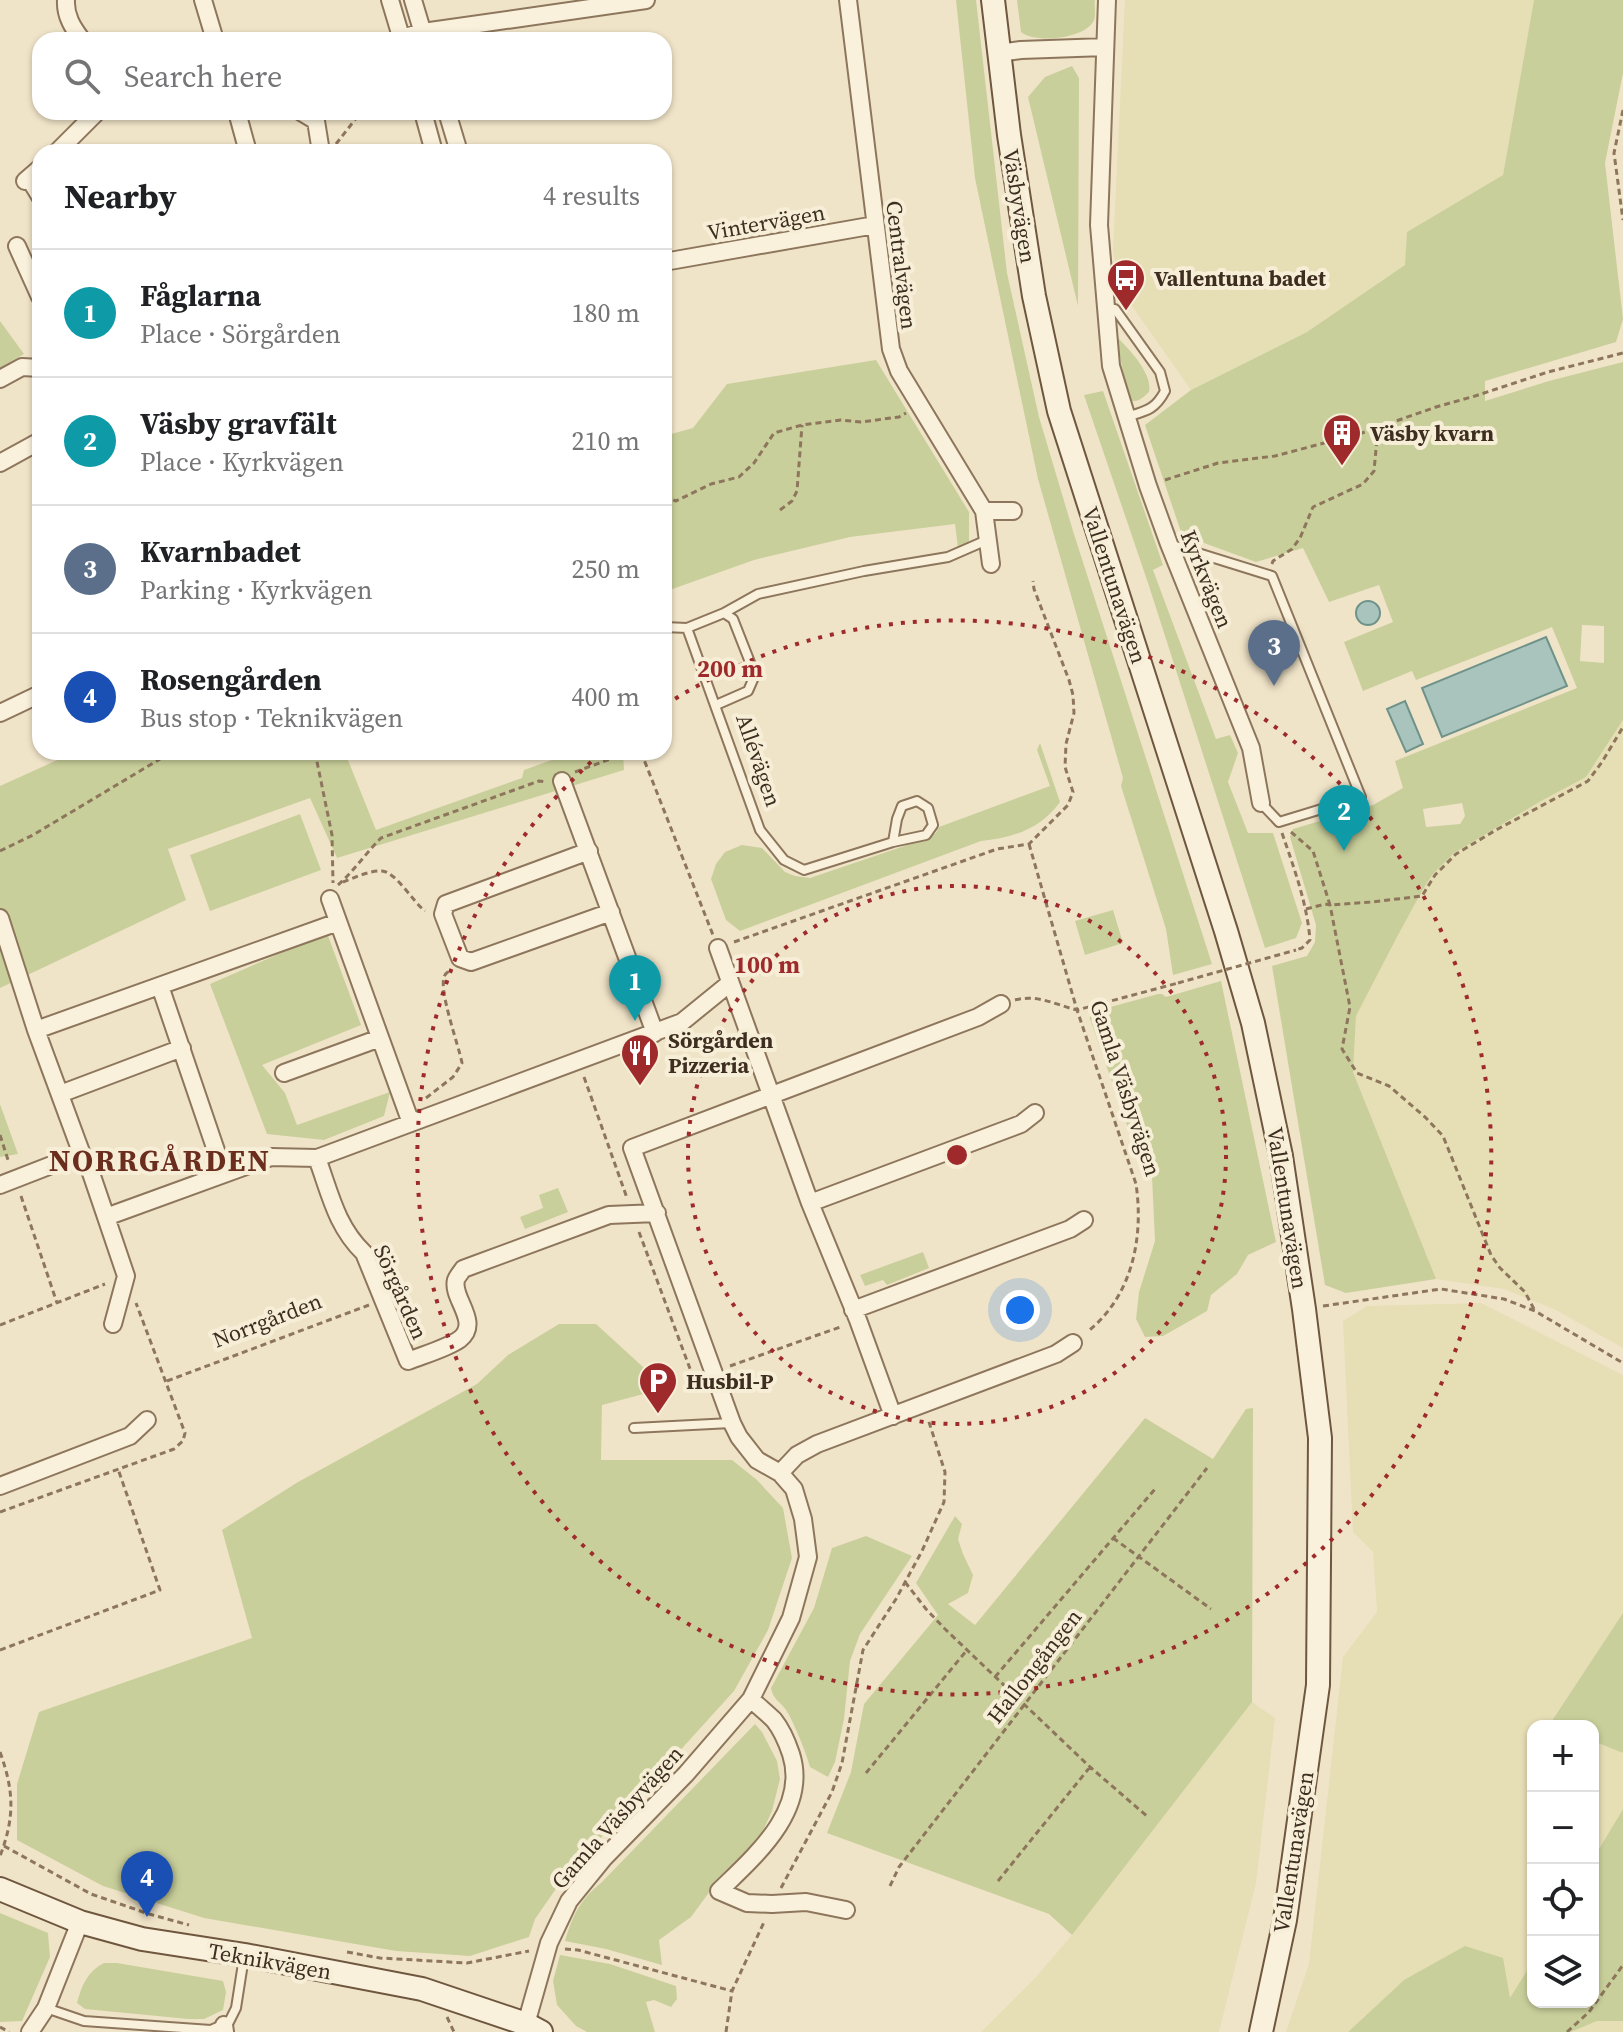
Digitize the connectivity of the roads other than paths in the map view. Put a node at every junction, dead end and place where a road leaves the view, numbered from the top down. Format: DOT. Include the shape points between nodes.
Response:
graph roads {
  1 [pos="66,0"];
  2 [pos="203,0"];
  3 [pos="390,0"];
  4 [pos="413,0"];
  5 [pos="646,0"];
  6 [pos="848,0"];
  7 [pos="993,0"];
  8 [pos="1107,0"];
  9 [pos="76,32"];
  10 [pos="213,32"];
  11 [pos="400,32"];
  12 [pos="423,32"];
  13 [pos="449,32"];
  14 [pos="1105,47"];
  15 [pos="999,53"];
  16 [pos="91,120"];
  17 [pos="239,120"];
  18 [pos="314,120"];
  19 [pos="425,120"];
  20 [pos="449,120"];
  21 [pos="66,144"];
  22 [pos="246,144"];
  23 [pos="320,144"];
  24 [pos="432,144"];
  25 [pos="457,144"];
  26 [pos="32,175"];
  27 [pos="25,181"];
  28 [pos="32,192"];
  29 [pos="875,225"];
  30 [pos="17,246"];
  31 [pos="672,261"];
  32 [pos="32,279"];
  33 [pos="1105,309"];
  34 [pos="32,368"];
  35 [pos="0,379"];
  36 [pos="1059,411"];
  37 [pos="1126,417"];
  38 [pos="32,445"];
  39 [pos="0,463"];
  40 [pos="984,511"];
  41 [pos="1013,511"];
  42 [pos="988,540"];
  43 [pos="1169,544"];
  44 [pos="991,564"];
  45 [pos="724,613"];
  46 [pos="672,627"];
  47 [pos="687,628"];
  48 [pos="32,698"];
  49 [pos="716,705"];
  50 [pos="0,713"];
  51 [pos="562,781"];
  52 [pos="1261,803"];
  53 [pos="893,842"];
  54 [pos="589,851"];
  55 [pos="332,894"];
  56 [pos="611,912"];
  57 [pos="0,918"];
  58 [pos="338,922"];
  59 [pos="718,948"];
  60 [pos="730,983"];
  61 [pos="160,986"];
  62 [pos="1001,1004"];
  63 [pos="36,1030"];
  64 [pos="655,1033"];
  65 [pos="380,1038"];
  66 [pos="182,1048"];
  67 [pos="284,1073"];
  68 [pos="60,1094"];
  69 [pos="771,1094"];
  70 [pos="1035,1113"];
  71 [pos="409,1118"];
  72 [pos="317,1158"];
  73 [pos="84,1160"];
  74 [pos="224,1174"];
  75 [pos="8,1183"];
  76 [pos="810,1203"];
  77 [pos="657,1213"];
  78 [pos="106,1217"];
  79 [pos="1084,1220"];
  80 [pos="853,1310"];
  81 [pos="113,1324"];
  82 [pos="1073,1343"];
  83 [pos="893,1416"];
  84 [pos="147,1420"];
  85 [pos="732,1423"];
  86 [pos="634,1428"];
  87 [pos="780,1473"];
  88 [pos="0,1486"];
  89 [pos="751,1699"];
  90 [pos="0,1889"];
  91 [pos="846,1910"];
  92 [pos="80,1922"];
  93 [pos="245,1955"];
  94 [pos="46,2008"];
  95 [pos="224,2028"];
  96 [pos="534,2028"];
  97 [pos="30,2032"];
  98 [pos="1261,2032"];
  1 -- 9 [label="street"];
  2 -- 10 [label="street"];
  3 -- 11 [label="street"];
  4 -- 12 [label="street"];
  5 -- 13 [label="street"];
  6 -- 29 [label="street, Centralvägen"];
  7 -- 15 [label="main road, Väsbyvägen"];
  8 -- 14 [label="street, Kyrkvägen"];
  14 -- 15 [label="street"];
  14 -- 33 [label="street, Kyrkvägen" via="1099,225"];
  15 -- 36 [label="main road, Väsbyvägen" via="1034,296"];
  16 -- 21 [label="street"];
  17 -- 22 [label="street"];
  18 -- 23 [label="street"];
  19 -- 24 [label="street"];
  20 -- 25 [label="street"];
  26 -- 27 [label="street"];
  27 -- 28 [label="lane"];
  29 -- 31 [label="street, Vintervägen"];
  29 -- 40 [label="street, Centralvägen" via="891,349 899,371"];
  30 -- 32 [label="street"];
  33 -- 37 [label="street, Kyrkvägen" via="1111,366"];
  33 -- 37 [label="lane" via="1115,309 1160,372 1165,391 1159,403"];
  34 -- 35 [label="street"];
  36 -- 98 [label="main road, Vallentunavägen" via="1253,1023 1281,1156 1304,1309 1320,1438 1318,1685 1285,1920"];
  37 -- 43 [label="street, Kyrkvägen"];
  38 -- 39 [label="street"];
  40 -- 41 [label="street"];
  40 -- 42 [label="street, Centralvägen"];
  42 -- 44 [label="street, Centralvägen"];
  42 -- 45 [label="lane" via="948,557 758,594"];
  43 -- 52 [label="street, Kyrkvägen" via="1251,748"];
  43 -- 52 [label="lane" via="1272,576 1361,797 1279,822"];
  45 -- 47 [label="lane"];
  45 -- 49 [label="lane" via="733,619 755,675 748,691"];
  46 -- 47 [label="lane"];
  47 -- 49 [label="lane, Allévägen"];
  48 -- 50 [label="street"];
  49 -- 53 [label="lane, Allévägen" via="760,830 784,860 804,870"];
  51 -- 54 [label="street"];
  53 -- 53 [label="lane, Allévägen" via="902,806 917,801 928,808 933,825 926,835"];
  54 -- 56 [label="street"];
  54 -- 56 [label="street" via="446,904 443,914 460,958 471,962"];
  55 -- 58 [label="street"];
  56 -- 64 [label="street"];
  57 -- 63 [label="street"];
  58 -- 61 [label="street"];
  58 -- 65 [label="street"];
  59 -- 60 [label="street"];
  60 -- 64 [label="street" via="682,1022"];
  60 -- 69 [label="street"];
  61 -- 63 [label="street"];
  61 -- 66 [label="street"];
  62 -- 69 [label="street"];
  63 -- 68 [label="street"];
  64 -- 71 [label="street"];
  65 -- 67 [label="street"];
  65 -- 71 [label="street"];
  66 -- 68 [label="street"];
  66 -- 74 [label="street"];
  68 -- 73 [label="street"];
  69 -- 76 [label="street"];
  69 -- 77 [label="street, Gamla Väsbyvägen" via="632,1148"];
  70 -- 76 [label="street" via="1021,1124"];
  71 -- 72 [label="street"];
  72 -- 74 [label="street" via="271,1157"];
  72 -- 77 [label="street, Sörgården" via="341,1225 364,1253 408,1361 465,1334 468,1323 456,1287 463,1269 609,1215"];
  73 -- 75 [label="street" via="67,1159"];
  73 -- 78 [label="street"];
  74 -- 78 [label="street"];
  76 -- 80 [label="street"];
  77 -- 85 [label="street, Gamla Väsbyvägen"];
  78 -- 81 [label="street" via="126,1276"];
  79 -- 80 [label="street"];
  80 -- 83 [label="street"];
  82 -- 83 [label="street"];
  83 -- 87 [label="street" via="817,1444"];
  84 -- 88 [label="street" via="130,1436"];
  85 -- 86 [label="lane"];
  85 -- 87 [label="street, Gamla Väsbyvägen" via="757,1460"];
  87 -- 89 [label="street, Gamla Väsbyvägen" via="794,1489 808,1557 791,1618"];
  89 -- 91 [label="street" via="786,1741 795,1765 792,1796 760,1851 719,1891 747,1903 806,1902"];
  89 -- 96 [label="street, Gamla Väsbyvägen" via="569,1901 549,1943"];
  90 -- 92 [label="main road, Teknikvägen"];
  92 -- 93 [label="main road, Teknikvägen" via="142,1939"];
  92 -- 94 [label="street"];
  93 -- 95 [label="lane" via="236,2008"];
  93 -- 96 [label="main road, Teknikvägen" via="422,1989"];
  94 -- 95 [label="lane" via="84,2021"];
  94 -- 97 [label="street"];
}
